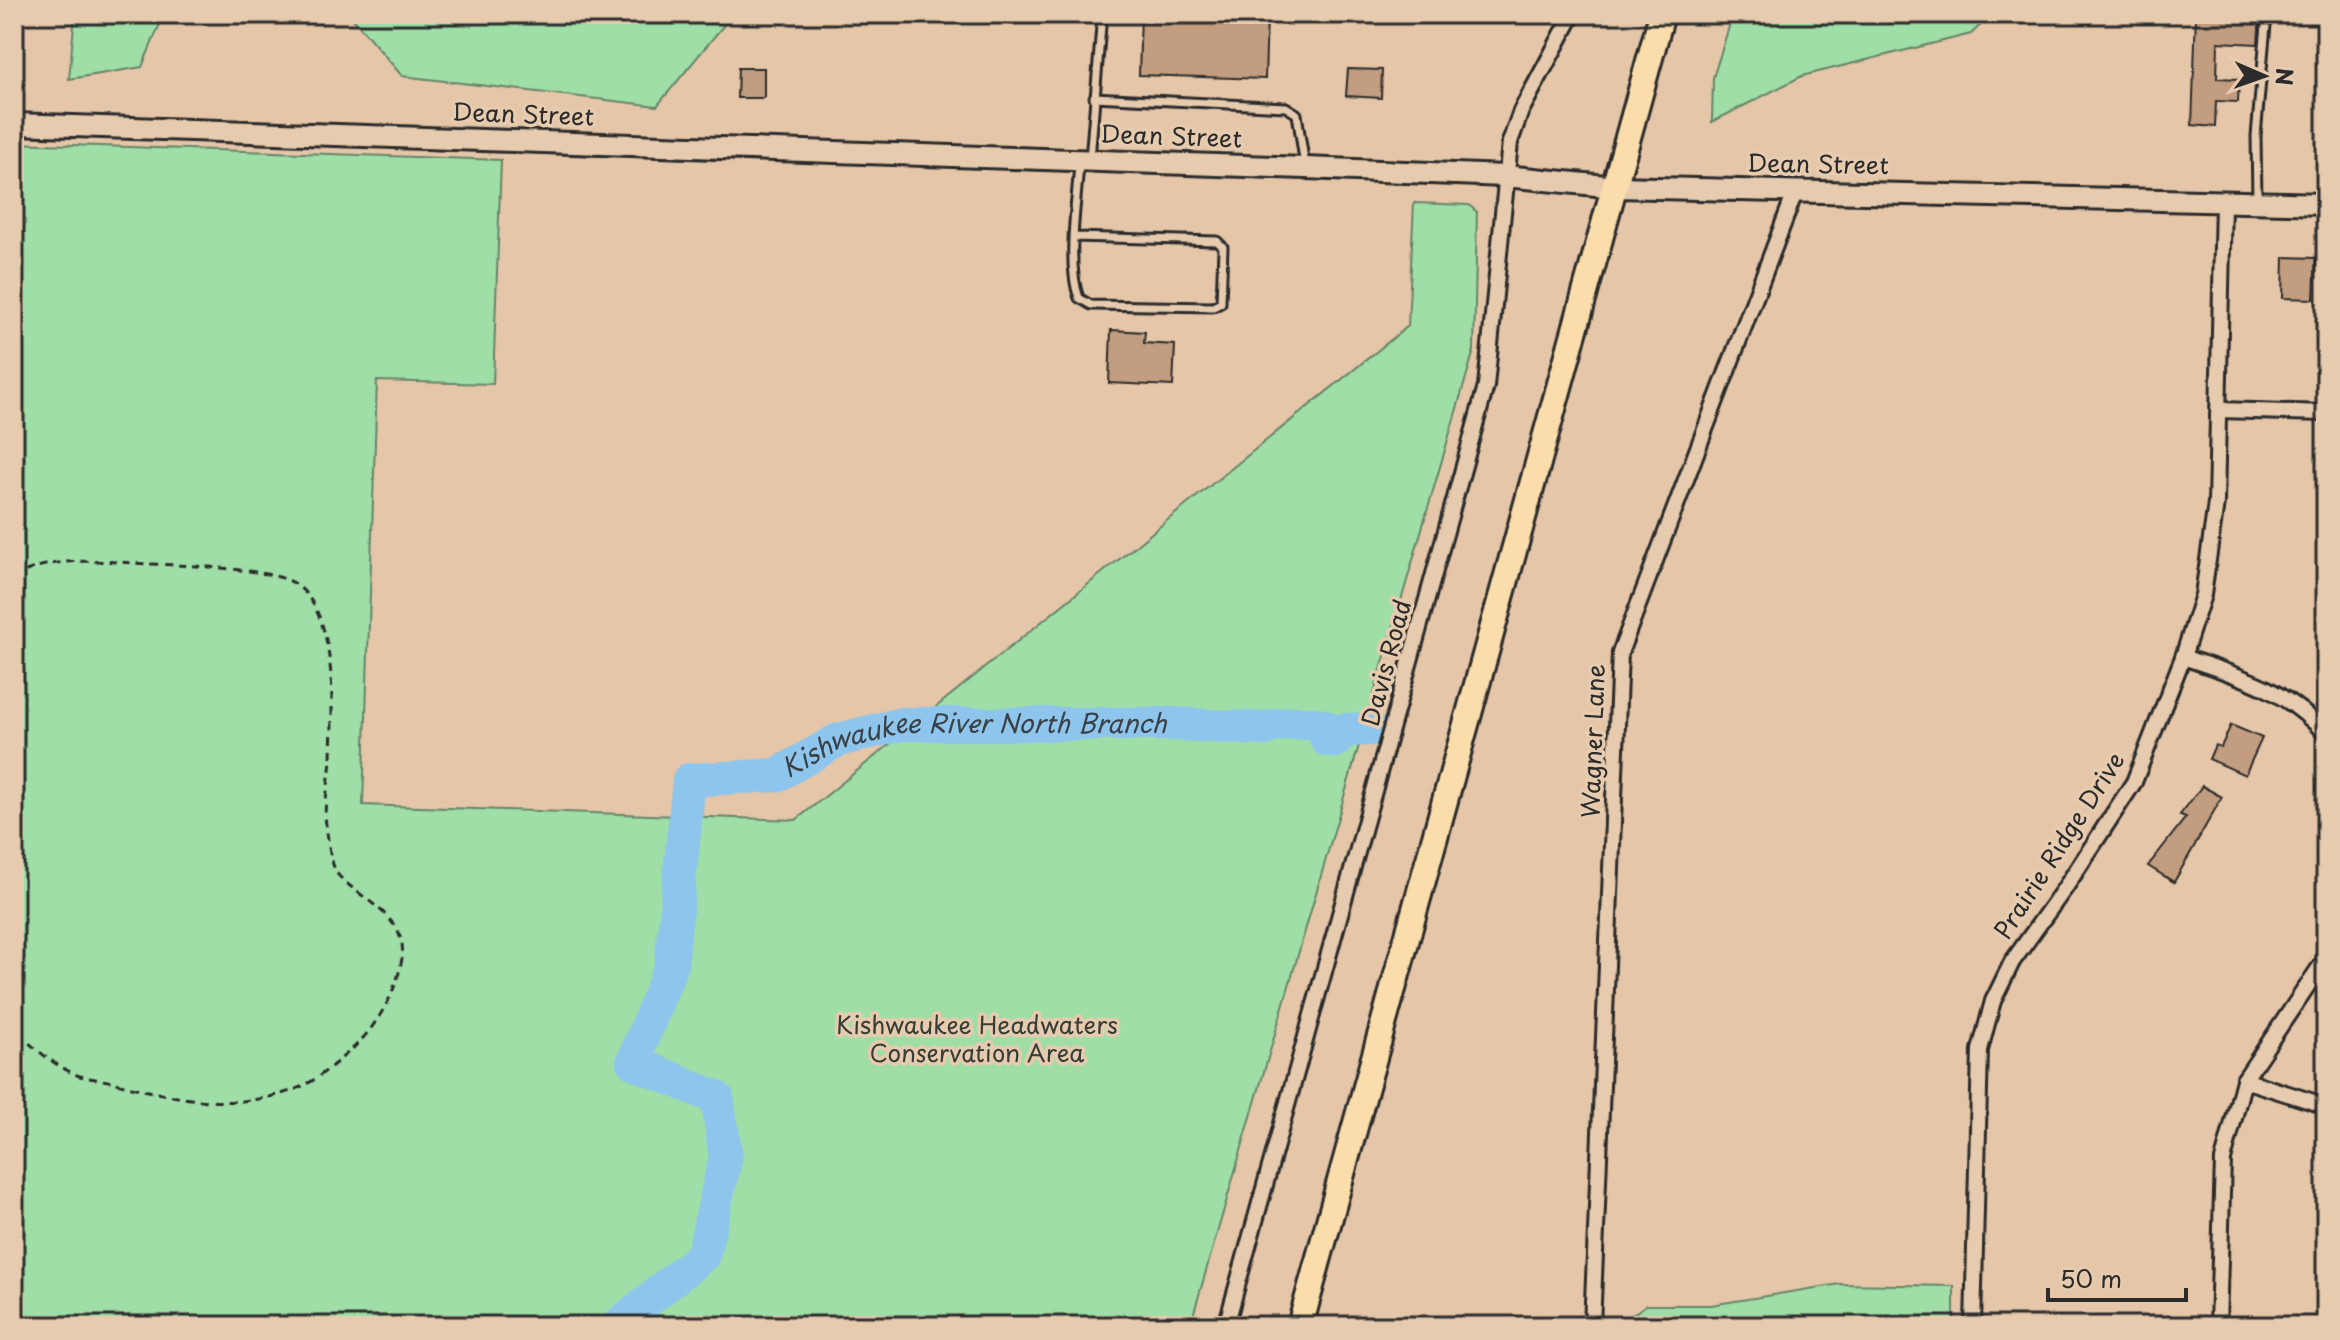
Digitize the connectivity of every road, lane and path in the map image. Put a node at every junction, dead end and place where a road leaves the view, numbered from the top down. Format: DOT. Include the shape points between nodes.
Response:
graph roads {
  1 [pos="1102,14"];
  2 [pos="1573,14"];
  3 [pos="1662,14"];
  4 [pos="2267,14"];
  5 [pos="1094,97"];
  6 [pos="14,124"];
  7 [pos="1085,161"];
  8 [pos="1305,168"];
  9 [pos="1505,176"];
  10 [pos="1616,187"];
  11 [pos="1796,190"];
  12 [pos="2223,203"];
  13 [pos="2257,203"];
  14 [pos="2326,204"];
  15 [pos="1075,237"];
  16 [pos="2219,410"];
  17 [pos="2326,413"];
  18 [pos="14,579"];
  19 [pos="2183,657"];
  20 [pos="2326,734"];
  21 [pos="2326,958"];
  22 [pos="14,1029"];
  23 [pos="2244,1080"];
  24 [pos="2326,1106"];
  25 [pos="1226,1326"];
  26 [pos="1300,1326"];
  27 [pos="1592,1326"];
  28 [pos="1973,1326"];
  29 [pos="2218,1326"];
  1 -- 5 [label="lane"];
  2 -- 9 [label="street, Davis Road" via="1521,111"];
  3 -- 10 [label="main road"];
  4 -- 13 [label="lane" via="2256,136"];
  5 -- 7 [label="lane"];
  5 -- 8 [label="lane" via="1286,107 1297,114 1302,130"];
  6 -- 7 [label="street, Dean Street"];
  7 -- 8 [label="street, Dean Street"];
  7 -- 15 [label="lane"];
  8 -- 9 [label="street, Dean Street"];
  9 -- 10 [label="street, Dean Street"];
  9 -- 25 [label="street, Davis Road" via="1486,386"];
  10 -- 11 [label="street, Dean Street"];
  10 -- 26 [label="main road"];
  11 -- 12 [label="street, Dean Street"];
  11 -- 27 [label="street, Wagner Lane" via="1620,653"];
  12 -- 13 [label="street, Dean Street"];
  12 -- 16 [label="street, Prairie Ridge Drive"];
  13 -- 14 [label="street, Dean Street"];
  15 -- 15 [label="lane" via="1073,283 1079,298 1091,305 1221,303 1223,247 1217,241"];
  16 -- 17 [label="street"];
  16 -- 19 [label="street, Prairie Ridge Drive" via="2216,503 2203,595"];
  18 -- 22 [label="path" via="44,566 111,562 234,568 297,584 314,607 328,644 330,861 338,875 387,916 403,957 378,1023 356,1046 299,1089 235,1103 181,1099 78,1075 46,1057"];
  19 -- 20 [label="street" via="2275,690"];
  19 -- 28 [label="street, Prairie Ridge Drive" via="2134,782 2012,962 1993,1001 1980,1050"];
  21 -- 23 [label="street"];
  23 -- 24 [label="street"];
  23 -- 29 [label="street" via="2223,1160"];
}
